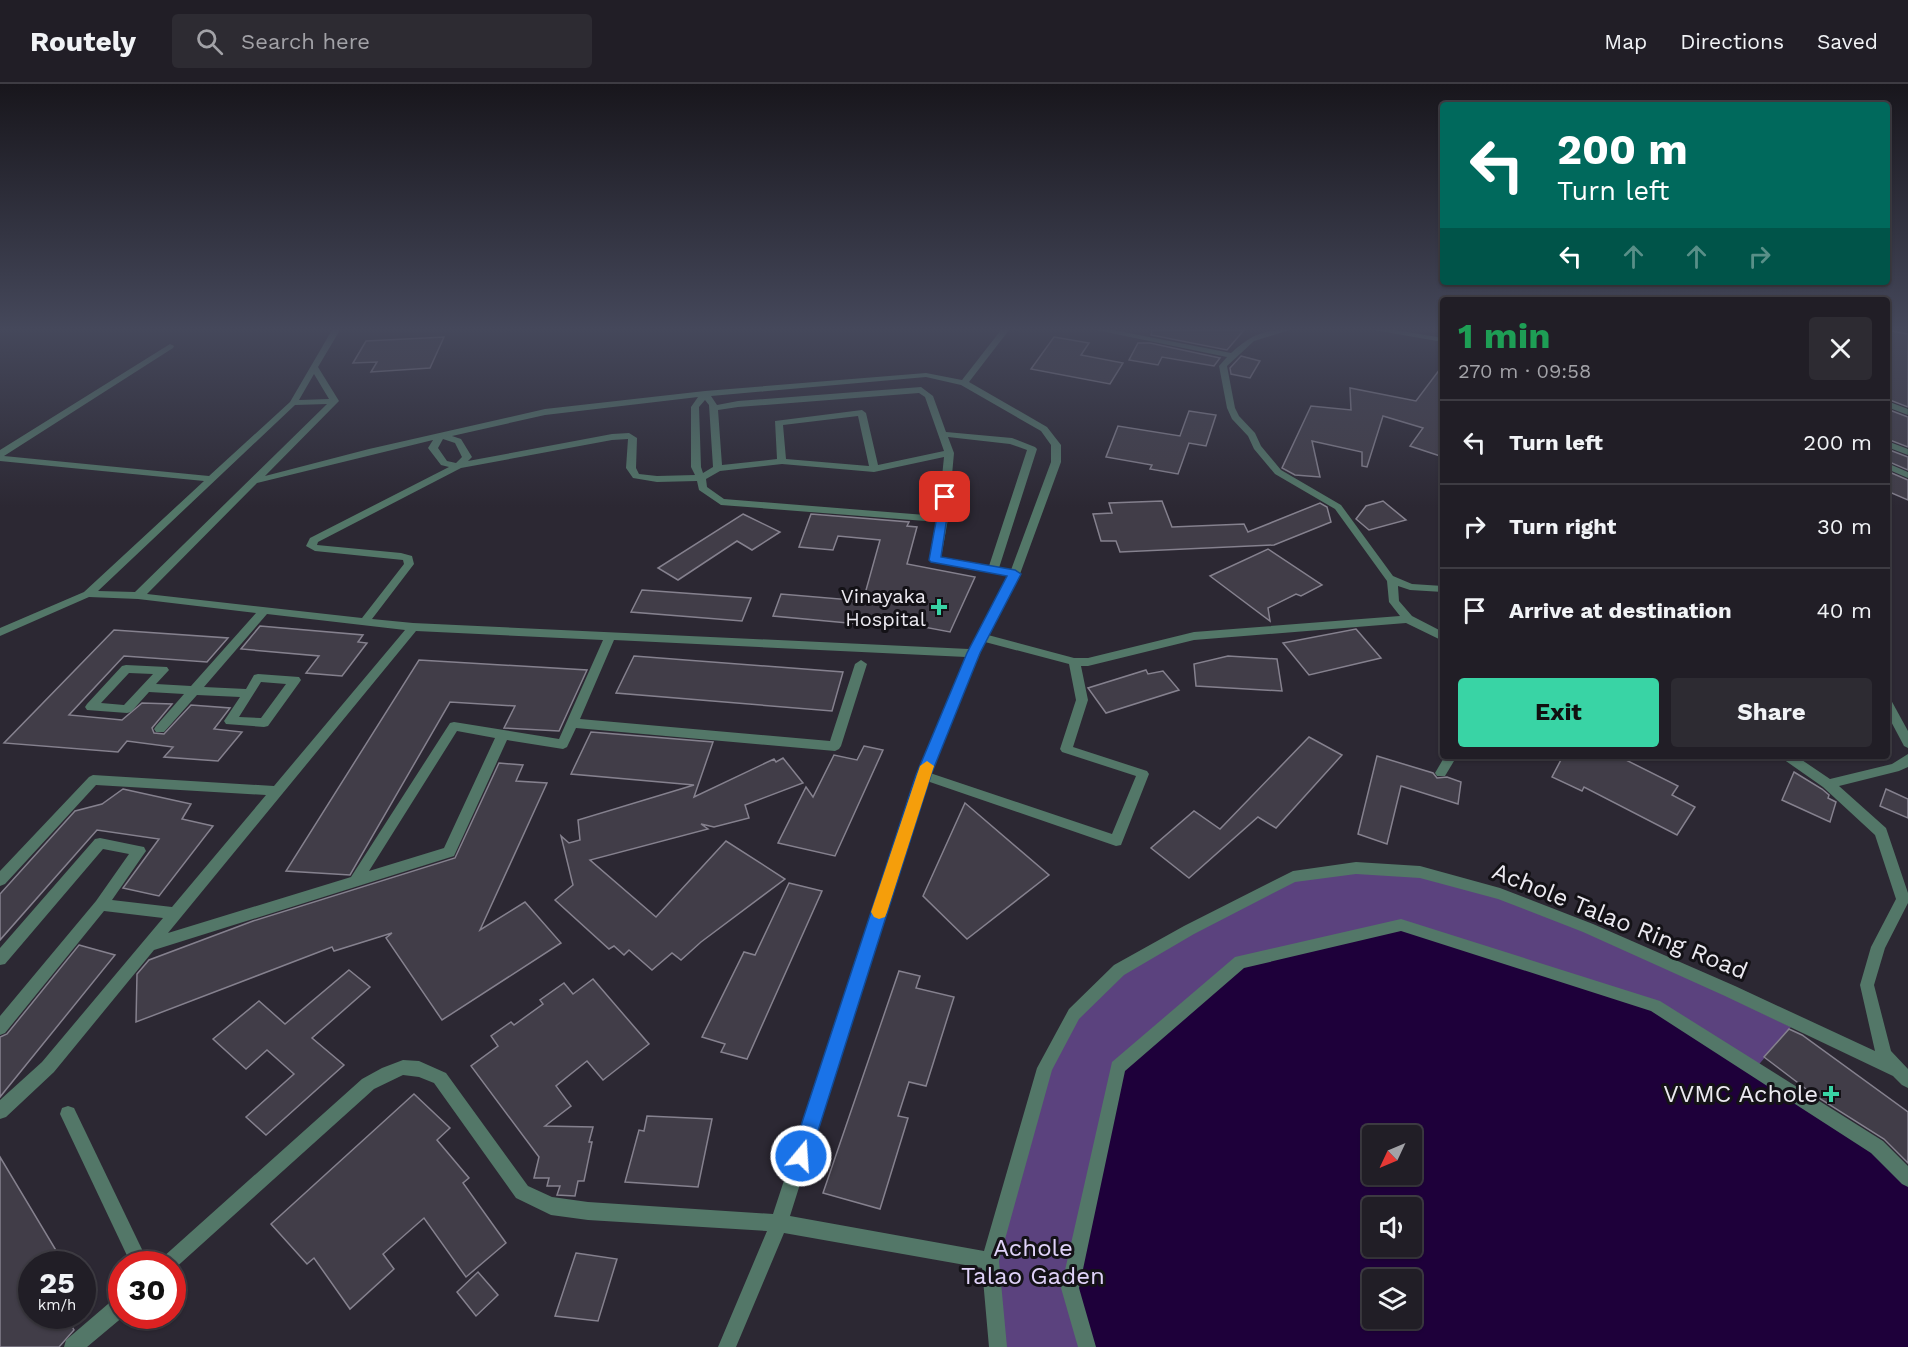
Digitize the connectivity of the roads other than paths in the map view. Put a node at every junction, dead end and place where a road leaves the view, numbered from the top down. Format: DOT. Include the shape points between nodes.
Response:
graph roads {
  1 [pos="104,389"];
  2 [pos="302,389"];
  3 [pos="327,389"];
  4 [pos="764,389"];
  5 [pos="974,389"];
  6 [pos="1227,389"];
  7 [pos="705,394"];
  8 [pos="335,401"];
  9 [pos="293,403"];
  10 [pos="1890,405"];
  11 [pos="713,408"];
  12 [pos="1908,412"];
  13 [pos="943,434"];
  14 [pos="441,435"];
  15 [pos="1890,445"];
  16 [pos="1908,452"];
  17 [pos="949,453"];
  18 [pos="0,456"];
  19 [pos="782,461"];
  20 [pos="458,466"];
  21 [pos="1890,467"];
  22 [pos="718,468"];
  23 [pos="873,470"];
  24 [pos="1908,475"];
  25 [pos="701,478"];
  26 [pos="211,479"];
  27 [pos="255,481"];
  28 [pos="943,519"];
  29 [pos="993,570"];
  30 [pos="1015,574"];
  31 [pos="1392,579"];
  32 [pos="1440,589"];
  33 [pos="88,594"];
  34 [pos="138,596"];
  35 [pos="264,611"];
  36 [pos="1408,618"];
  37 [pos="364,622"];
  38 [pos="413,627"];
  39 [pos="0,631"];
  40 [pos="1440,635"];
  41 [pos="610,636"];
  42 [pos="981,637"];
  43 [pos="973,653"];
  44 [pos="1074,662"];
  45 [pos="861,664"];
  46 [pos="146,688"];
  47 [pos="195,688"];
  48 [pos="249,693"];
  49 [pos="1890,709"];
  50 [pos="572,723"];
  51 [pos="160,729"];
  52 [pos="503,735"];
  53 [pos="1908,743"];
  54 [pos="1449,759"];
  55 [pos="1791,759"];
  56 [pos="1908,759"];
  57 [pos="1441,773"];
  58 [pos="923,775"];
  59 [pos="1827,784"];
  60 [pos="277,791"];
  61 [pos="0,880"];
  62 [pos="355,882"];
  63 [pos="1903,884"];
  64 [pos="101,905"];
  65 [pos="176,913"];
  66 [pos="149,945"];
  67 [pos="0,959"];
  68 [pos="0,1028"];
  69 [pos="1903,1075"];
  70 [pos="0,1111"];
  71 [pos="68,1114"];
  72 [pos="1908,1178"];
  73 [pos="779,1223"];
  74 [pos="134,1251"];
  75 [pos="182,1251"];
  76 [pos="990,1261"];
  77 [pos="108,1317"];
  78 [pos="73,1347"];
  79 [pos="727,1347"];
  80 [pos="998,1347"];
  81 [pos="1087,1347"];
  1 -- 18 [label="street"];
  2 -- 9 [label="street"];
  3 -- 8 [label="street"];
  4 -- 7 [label="street"];
  5 -- 30 [label="street" via="1044,429 1056,445 1056,462"];
  6 -- 31 [label="street" via="1235,417 1278,472 1338,507"];
  7 -- 11 [label="street"];
  7 -- 14 [label="street" via="545,412"];
  7 -- 25 [label="street" via="695,407 696,467"];
  8 -- 9 [label="street"];
  8 -- 27 [label="street"];
  9 -- 26 [label="street"];
  10 -- 12 [label="street"];
  11 -- 13 [label="street" via="921,390 929,396"];
  11 -- 22 [label="street"];
  13 -- 17 [label="street"];
  13 -- 29 [label="street" via="1012,441 1032,449"];
  14 -- 20 [label="street" via="433,448 444,463"];
  14 -- 20 [label="street" via="458,441 467,457"];
  14 -- 27 [label="street"];
  15 -- 16 [label="street"];
  17 -- 23 [label="street"];
  17 -- 28 [label="street"];
  18 -- 26 [label="street"];
  19 -- 22 [label="street"];
  19 -- 23 [label="street"];
  19 -- 23 [label="street" via="778,423 862,413"];
  20 -- 25 [label="street" via="629,436 633,438 631,468 636,476"];
  20 -- 37 [label="street" via="311,543 315,548 408,558 409,564"];
  21 -- 24 [label="street"];
  22 -- 25 [label="street"];
  25 -- 28 [label="street" via="702,488 721,502"];
  26 -- 33 [label="street"];
  27 -- 34 [label="street"];
  28 -- 29 [label="street" via="935,560"];
  29 -- 30 [label="street"];
  30 -- 42 [label="street"];
  31 -- 32 [label="street" via="1410,587"];
  31 -- 36 [label="street" via="1394,602"];
  33 -- 34 [label="street"];
  33 -- 39 [label="street"];
  34 -- 35 [label="street"];
  35 -- 37 [label="street"];
  35 -- 47 [label="street"];
  36 -- 40 [label="street"];
  36 -- 44 [label="street" via="1194,636"];
  37 -- 38 [label="street"];
  38 -- 41 [label="street"];
  38 -- 60 [label="street"];
  41 -- 43 [label="street"];
  41 -- 50 [label="street"];
  42 -- 43 [label="street"];
  42 -- 44 [label="street"];
  43 -- 58 [label="street"];
  44 -- 58 [label="street" via="1082,700 1066,749 1143,774 1116,841"];
  45 -- 50 [label="street" via="835,746"];
  46 -- 46 [label="street" via="127,709 91,707 126,669 163,670"];
  46 -- 47 [label="street"];
  47 -- 48 [label="street"];
  47 -- 51 [label="street"];
  48 -- 48 [label="street" via="258,678 295,680 264,723 230,721"];
  49 -- 53 [label="street"];
  50 -- 52 [label="street" via="563,744"];
  52 -- 62 [label="street" via="449,852"];
  52 -- 62 [label="street" via="454,726"];
  54 -- 57 [label="street"];
  55 -- 59 [label="street"];
  56 -- 59 [label="street" via="1895,768"];
  58 -- 73 [label="street"];
  59 -- 63 [label="street" via="1881,832"];
  60 -- 61 [label="street" via="93,780"];
  60 -- 65 [label="street"];
  62 -- 66 [label="street"];
  63 -- 69 [label="street" via="1903,899 1878,947 1867,985 1884,1055"];
  64 -- 65 [label="street"];
  64 -- 67 [label="street" via="139,850 100,843"];
  64 -- 68 [label="street"];
  65 -- 66 [label="street"];
  66 -- 70 [label="street" via="48,1067"];
  69 -- 76 [label="street, Achole Talao Ring Road" via="1697,976 1500,894 1419,872 1356,868 1293,877 1119,970 1074,1014 1045,1068"];
  71 -- 74 [label="street"];
  72 -- 81 [label="street" via="1877,1147 1655,1006 1401,925 1240,962 1118,1068 1070,1288"];
  73 -- 75 [label="street" via="551,1206 522,1192 440,1078 420,1067 397,1068 368,1084"];
  73 -- 76 [label="street"];
  73 -- 79 [label="street"];
  76 -- 80 [label="street, Achole Talao Ring Road"];
  77 -- 78 [label="street"];
}
